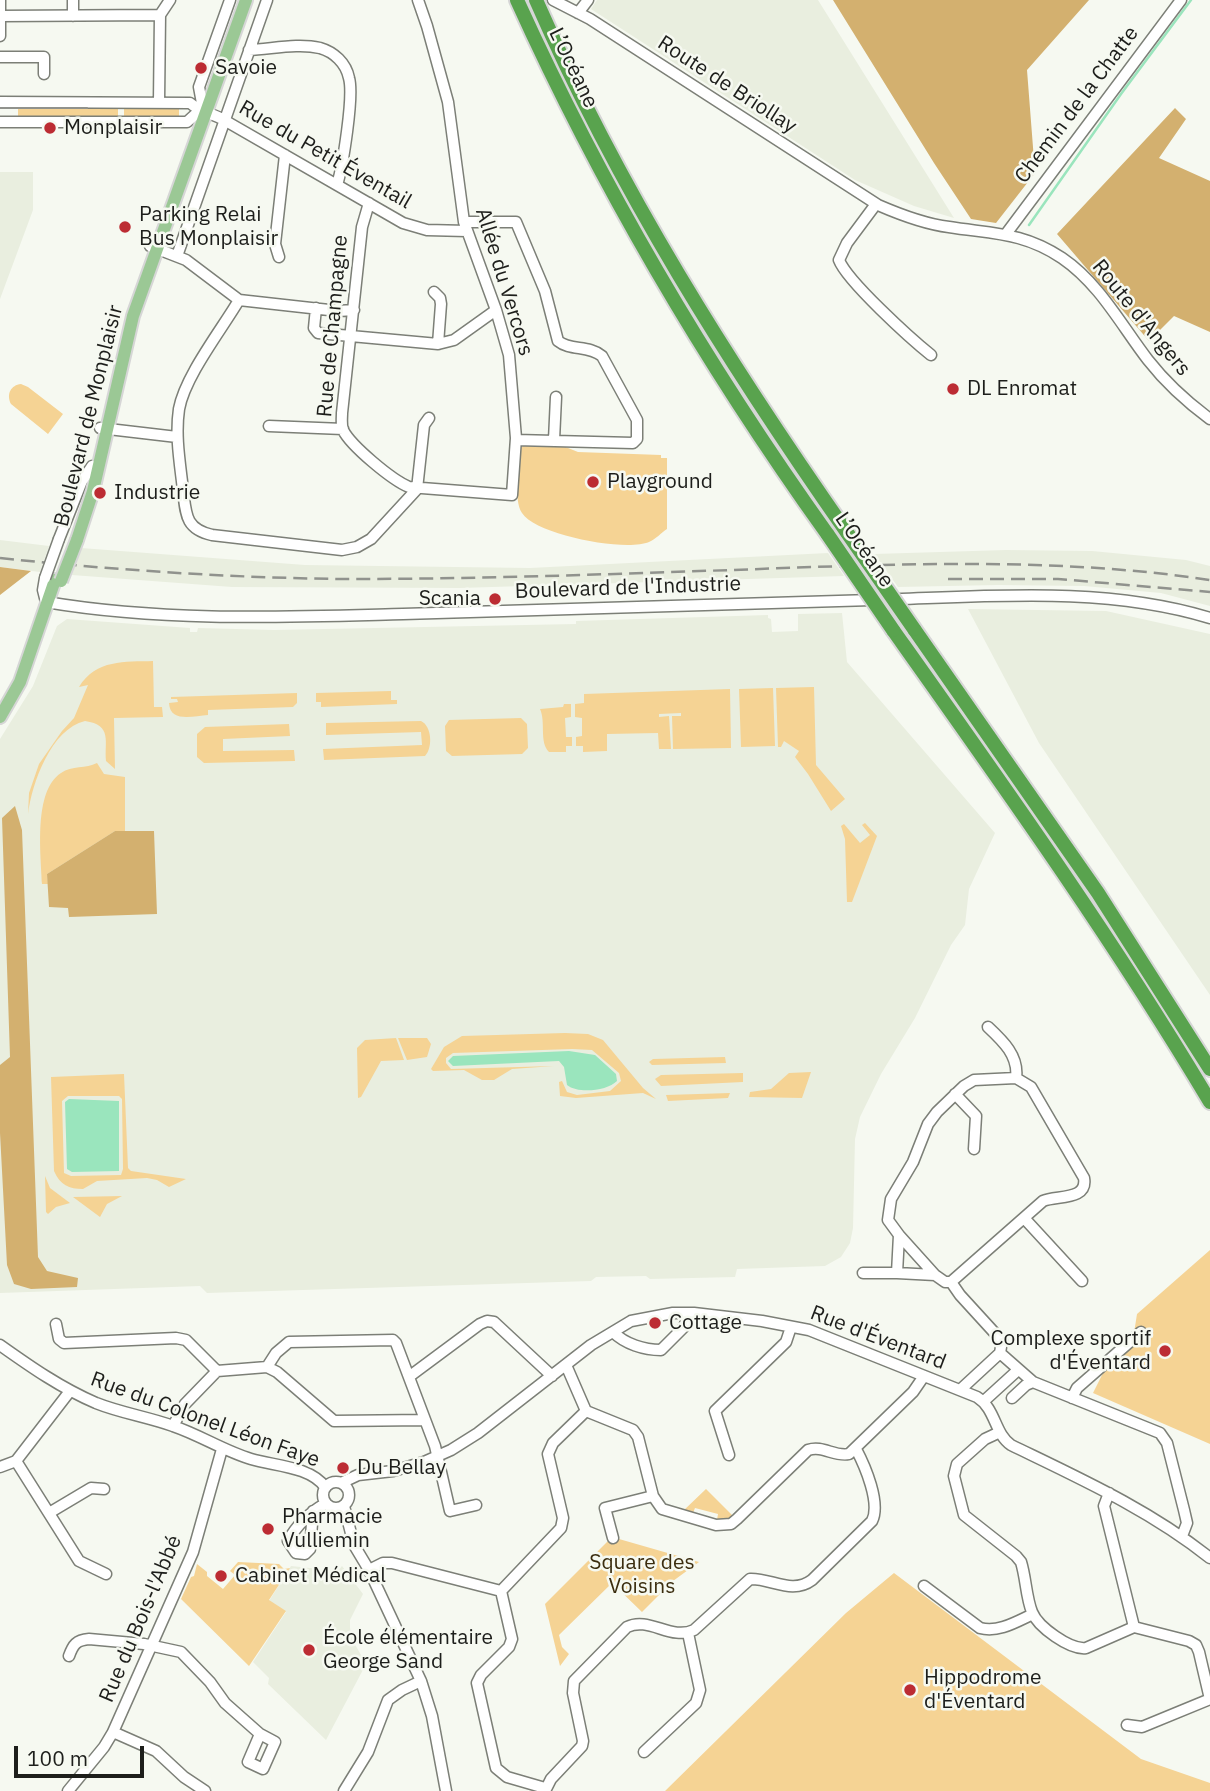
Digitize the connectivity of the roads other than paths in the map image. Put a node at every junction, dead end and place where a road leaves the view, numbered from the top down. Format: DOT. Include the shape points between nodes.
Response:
graph roads {
  1 [pos="0,0"];
  2 [pos="73,0"];
  3 [pos="170,0"];
  4 [pos="230,0"];
  5 [pos="239,0"];
  6 [pos="246,0"];
  7 [pos="267,0"];
  8 [pos="418,0"];
  9 [pos="517,0"];
  10 [pos="553,0"];
  11 [pos="588,0"];
  12 [pos="1181,0"];
  13 [pos="537,1"];
  14 [pos="578,13"];
  15 [pos="160,15"];
  16 [pos="0,16"];
  17 [pos="73,16"];
  18 [pos="0,36"];
  19 [pos="249,50"];
  20 [pos="0,57"];
  21 [pos="44,74"];
  22 [pos="0,102"];
  23 [pos="159,102"];
  24 [pos="202,109"];
  25 [pos="224,120"];
  26 [pos="0,122"];
  27 [pos="285,155"];
  28 [pos="337,185"];
  29 [pos="369,203"];
  30 [pos="877,204"];
  31 [pos="465,226"];
  32 [pos="1006,234"];
  33 [pos="154,247"];
  34 [pos="177,256"];
  35 [pos="279,257"];
  36 [pos="434,292"];
  37 [pos="240,300"];
  38 [pos="316,308"];
  39 [pos="354,310"];
  40 [pos="496,310"];
  41 [pos="351,337"];
  42 [pos="438,344"];
  43 [pos="931,355"];
  44 [pos="556,397"];
  45 [pos="429,418"];
  46 [pos="1210,419"];
  47 [pos="269,426"];
  48 [pos="104,428"];
  49 [pos="342,429"];
  50 [pos="177,437"];
  51 [pos="516,440"];
  52 [pos="554,440"];
  53 [pos="417,489"];
  54 [pos="512,495"];
  55 [pos="68,539"];
  56 [pos="54,579"];
  57 [pos="50,603"];
  58 [pos="1210,618"];
  59 [pos="0,717"];
  60 [pos="988,1027"];
  61 [pos="1210,1069"];
  62 [pos="1016,1078"];
  63 [pos="955,1094"];
  64 [pos="1210,1102"];
  65 [pos="974,1149"];
  66 [pos="1024,1218"];
  67 [pos="899,1236"];
  68 [pos="863,1273"];
  69 [pos="897,1273"];
  70 [pos="935,1275"];
  71 [pos="1082,1281"];
  72 [pos="951,1282"];
  73 [pos="689,1313"];
  74 [pos="56,1324"];
  75 [pos="791,1327"];
  76 [pos="614,1332"];
  77 [pos="1140,1332"];
  78 [pos="0,1345"];
  79 [pos="1000,1353"];
  80 [pos="566,1365"];
  81 [pos="267,1367"];
  82 [pos="1018,1370"];
  83 [pos="216,1371"];
  84 [pos="410,1376"];
  85 [pos="552,1376"];
  86 [pos="924,1376"];
  87 [pos="1033,1382"];
  88 [pos="960,1390"];
  89 [pos="69,1391"];
  90 [pos="1012,1398"];
  91 [pos="1072,1398"];
  92 [pos="984,1401"];
  93 [pos="586,1411"];
  94 [pos="425,1420"];
  95 [pos="173,1426"];
  96 [pos="1000,1432"];
  97 [pos="222,1449"];
  98 [pos="856,1449"];
  99 [pos="729,1455"];
  100 [pos="437,1456"];
  101 [pos="16,1461"];
  102 [pos="0,1467"];
  103 [pos="347,1483"];
  104 [pos="325,1487"];
  105 [pos="104,1489"];
  106 [pos="1109,1493"];
  107 [pos="653,1496"];
  108 [pos="325,1504"];
  109 [pos="476,1505"];
  110 [pos="344,1506"];
  111 [pos="313,1511"];
  112 [pos="50,1513"];
  113 [pos="1182,1536"];
  114 [pos="613,1538"];
  115 [pos="1210,1558"];
  116 [pos="369,1570"];
  117 [pos="106,1574"];
  118 [pos="924,1586"];
  119 [pos="501,1591"];
  120 [pos="1032,1614"];
  121 [pos="1134,1627"];
  122 [pos="688,1633"];
  123 [pos="151,1646"];
  124 [pos="69,1656"];
  125 [pos="421,1681"];
  126 [pos="1210,1699"];
  127 [pos="1127,1725"];
  128 [pos="113,1732"];
  129 [pos="260,1734"];
  130 [pos="644,1752"];
  131 [pos="545,1789"];
  132 [pos="68,1791"];
  133 [pos="205,1791"];
  134 [pos="344,1791"];
  135 [pos="446,1791"];
  1 -- 16 [label="street"];
  2 -- 17 [label="street"];
  3 -- 15 [label="street"];
  4 -- 24 [label="street, Boulevard de Monplaisir" via="199,87"];
  5 -- 24 [label="main road, Boulevard de Monplaisir"];
  6 -- 24 [label="main road, Boulevard de Monplaisir"];
  7 -- 19 [label="street"];
  8 -- 31 [label="street, Allée du Vercors" via="448,102"];
  9 -- 64 [label="highway, L’Océane, bridge" via="631,226 700,343 1125,965"];
  10 -- 14 [label="street, Route de Briollay"];
  11 -- 14 [label="street"];
  12 -- 32 [label="street, Chemin de la Chatte"];
  13 -- 61 [label="highway, L’Océane, bridge" via="617,167 754,396 1020,778"];
  14 -- 30 [label="street, Route de Briollay"];
  15 -- 17 [label="street"];
  15 -- 23 [label="street"];
  16 -- 17 [label="street"];
  16 -- 18 [label="street"];
  19 -- 25 [label="street"];
  19 -- 28 [label="street" via="316,47 332,54 345,68 351,88"];
  20 -- 21 [label="street" via="44,57"];
  22 -- 23 [label="street, Rue du Petit Éventail"];
  23 -- 24 [label="street, Rue du Petit Éventail" via="190,103"];
  24 -- 25 [label="street, Rue du Petit Éventail"];
  24 -- 26 [label="street" via="187,122"];
  24 -- 33 [label="main road, Boulevard de Monplaisir"];
  25 -- 27 [label="street, Rue du Petit Éventail"];
  25 -- 34 [label="street"];
  27 -- 28 [label="street, Rue du Petit Éventail"];
  27 -- 35 [label="street" via="275,244"];
  28 -- 29 [label="street, Rue du Petit Éventail"];
  29 -- 31 [label="street, Rue du Petit Éventail" via="419,228"];
  29 -- 39 [label="street, Rue de Champagne" via="362,227"];
  30 -- 32 [label="street, Route d'Angers" via="931,224"];
  30 -- 43 [label="street" via="847,243 839,260 842,269"];
  31 -- 40 [label="street, Allée du Vercors"];
  31 -- 52 [label="street, Rue du Petit Éventail" via="516,222 545,291 559,343 596,350 603,356 637,420 633,443"];
  32 -- 46 [label="street, Route d'Angers" via="1035,243 1075,268 1114,311 1165,381"];
  33 -- 34 [label="street"];
  33 -- 48 [label="main road, Boulevard de Monplaisir"];
  34 -- 37 [label="street"];
  36 -- 42 [label="street" via="441,304"];
  37 -- 38 [label="street"];
  37 -- 50 [label="street" via="187,385"];
  38 -- 39 [label="street"];
  38 -- 41 [label="street" via="316,332"];
  39 -- 41 [label="street, Rue de Champagne"];
  40 -- 42 [label="street" via="454,340"];
  40 -- 51 [label="street, Allée du Vercors" via="509,355"];
  41 -- 42 [label="street"];
  41 -- 49 [label="street, Rue de Champagne"];
  44 -- 52 [label="street"];
  45 -- 53 [label="street" via="424,425"];
  47 -- 49 [label="street"];
  48 -- 50 [label="street"];
  48 -- 55 [label="main road, Boulevard de Monplaisir"];
  48 -- 55 [label="main road, Boulevard de Monplaisir" via="93,491"];
  49 -- 53 [label="street, Rue de Champagne" via="396,480"];
  50 -- 53 [label="street" via="186,515 194,528 212,535 349,549 371,539"];
  51 -- 52 [label="street"];
  51 -- 54 [label="street, Allée du Vercors"];
  53 -- 54 [label="street, Rue de Champagne"];
  55 -- 56 [label="main road, Boulevard de Monplaisir, bridge"];
  55 -- 56 [label="street, bridge"];
  56 -- 57 [label="main road, Boulevard de Monplaisir"];
  57 -- 58 [label="street, Boulevard de l'Industrie" via="178,616 251,617 1065,597 1146,604"];
  57 -- 59 [label="main road, Boulevard de Monplaisir" via="20,682"];
  60 -- 62 [label="street" via="1015,1059"];
  62 -- 63 [label="street" via="974,1080"];
  62 -- 66 [label="street" via="1031,1087 1085,1184 1068,1198 1043,1201"];
  63 -- 65 [label="street" via="976,1115"];
  63 -- 67 [label="street" via="928,1124 916,1157 891,1199 888,1220"];
  66 -- 71 [label="street"];
  66 -- 72 [label="street"];
  67 -- 69 [label="street"];
  67 -- 70 [label="street"];
  68 -- 69 [label="street"];
  69 -- 70 [label="street"];
  70 -- 72 [label="street"];
  72 -- 79 [label="street" via="1002,1341"];
  73 -- 75 [label="street, Rue d'Éventard"];
  73 -- 76 [label="street, Rue d'Éventard" via="631,1321"];
  73 -- 76 [label="street" via="684,1327 661,1350 628,1343"];
  74 -- 83 [label="street" via="64,1343 186,1340"];
  75 -- 86 [label="street, Rue d'Éventard" via="825,1335"];
  75 -- 99 [label="street" via="786,1342 715,1411"];
  76 -- 80 [label="street, Rue d'Éventard"];
  77 -- 91 [label="street" via="1077,1388"];
  78 -- 89 [label="street, Rue du Colonel Léon Faye"];
  79 -- 82 [label="street"];
  79 -- 88 [label="street"];
  80 -- 85 [label="street, Rue d'Éventard"];
  80 -- 93 [label="street"];
  81 -- 83 [label="street"];
  81 -- 84 [label="street" via="289,1342 388,1339 396,1343"];
  81 -- 94 [label="street" via="334,1421"];
  82 -- 87 [label="street"];
  82 -- 92 [label="street"];
  83 -- 95 [label="street"];
  84 -- 85 [label="street" via="487,1321 494,1322"];
  84 -- 94 [label="street"];
  85 -- 100 [label="street, Rue d'Éventard" via="478,1433"];
  86 -- 88 [label="street, Rue d'Éventard"];
  86 -- 98 [label="street"];
  87 -- 90 [label="street"];
  87 -- 91 [label="street"];
  88 -- 92 [label="street, Rue d'Éventard"];
  89 -- 95 [label="street, Rue du Colonel Léon Faye"];
  89 -- 101 [label="street"];
  91 -- 113 [label="street" via="1160,1433 1167,1443 1187,1523"];
  92 -- 96 [label="street"];
  93 -- 107 [label="street" via="633,1430"];
  93 -- 119 [label="street" via="548,1454 563,1518 561,1528"];
  94 -- 100 [label="street"];
  95 -- 97 [label="street, Rue du Colonel Léon Faye"];
  96 -- 106 [label="street" via="1011,1446"];
  96 -- 120 [label="street" via="957,1464 954,1476 964,1516 1021,1562"];
  97 -- 104 [label="street, Rue du Colonel Léon Faye" via="307,1474"];
  97 -- 123 [label="street, Rue du Bois-l'Abbé" via="193,1552"];
  98 -- 107 [label="street" via="843,1455 819,1448 808,1450 731,1524 716,1525 669,1512"];
  98 -- 122 [label="street" via="876,1508 872,1521 807,1584 792,1587 750,1579"];
  100 -- 103 [label="street, Rue d'Éventard" via="393,1471 358,1475"];
  100 -- 109 [label="street" via="450,1511"];
  101 -- 102 [label="street"];
  101 -- 112 [label="street"];
  103 -- 104 [label="street"];
  103 -- 110 [label="street" via="349,1497"];
  104 -- 108 [label="street"];
  105 -- 112 [label="street" via="91,1488"];
  106 -- 113 [label="street"];
  106 -- 121 [label="street" via="1104,1506"];
  107 -- 114 [label="street" via="606,1508"];
  108 -- 110 [label="street"];
  108 -- 111 [label="street"];
  110 -- 116 [label="street" via="354,1545"];
  112 -- 117 [label="street" via="79,1561"];
  113 -- 115 [label="street"];
  116 -- 119 [label="street" via="392,1563"];
  116 -- 125 [label="street"];
  118 -- 120 [label="street" via="986,1630"];
  119 -- 131 [label="street" via="512,1639 478,1679 477,1689 496,1768 507,1777"];
  120 -- 121 [label="street" via="1078,1649"];
  121 -- 126 [label="street" via="1192,1643 1199,1652"];
  122 -- 130 [label="street" via="699,1696"];
  122 -- 131 [label="street" via="632,1625 577,1676 572,1686 582,1746"];
  123 -- 124 [label="street" via="84,1639 73,1645"];
  123 -- 128 [label="street, Rue du Bois-l'Abbé"];
  123 -- 129 [label="street" via="185,1655 225,1703"];
  125 -- 134 [label="street" via="387,1700 368,1752"];
  125 -- 135 [label="street"];
  126 -- 127 [label="street" via="1142,1727"];
  128 -- 132 [label="street, Rue du Bois-l'Abbé"];
  128 -- 133 [label="street" via="156,1751"];
}
